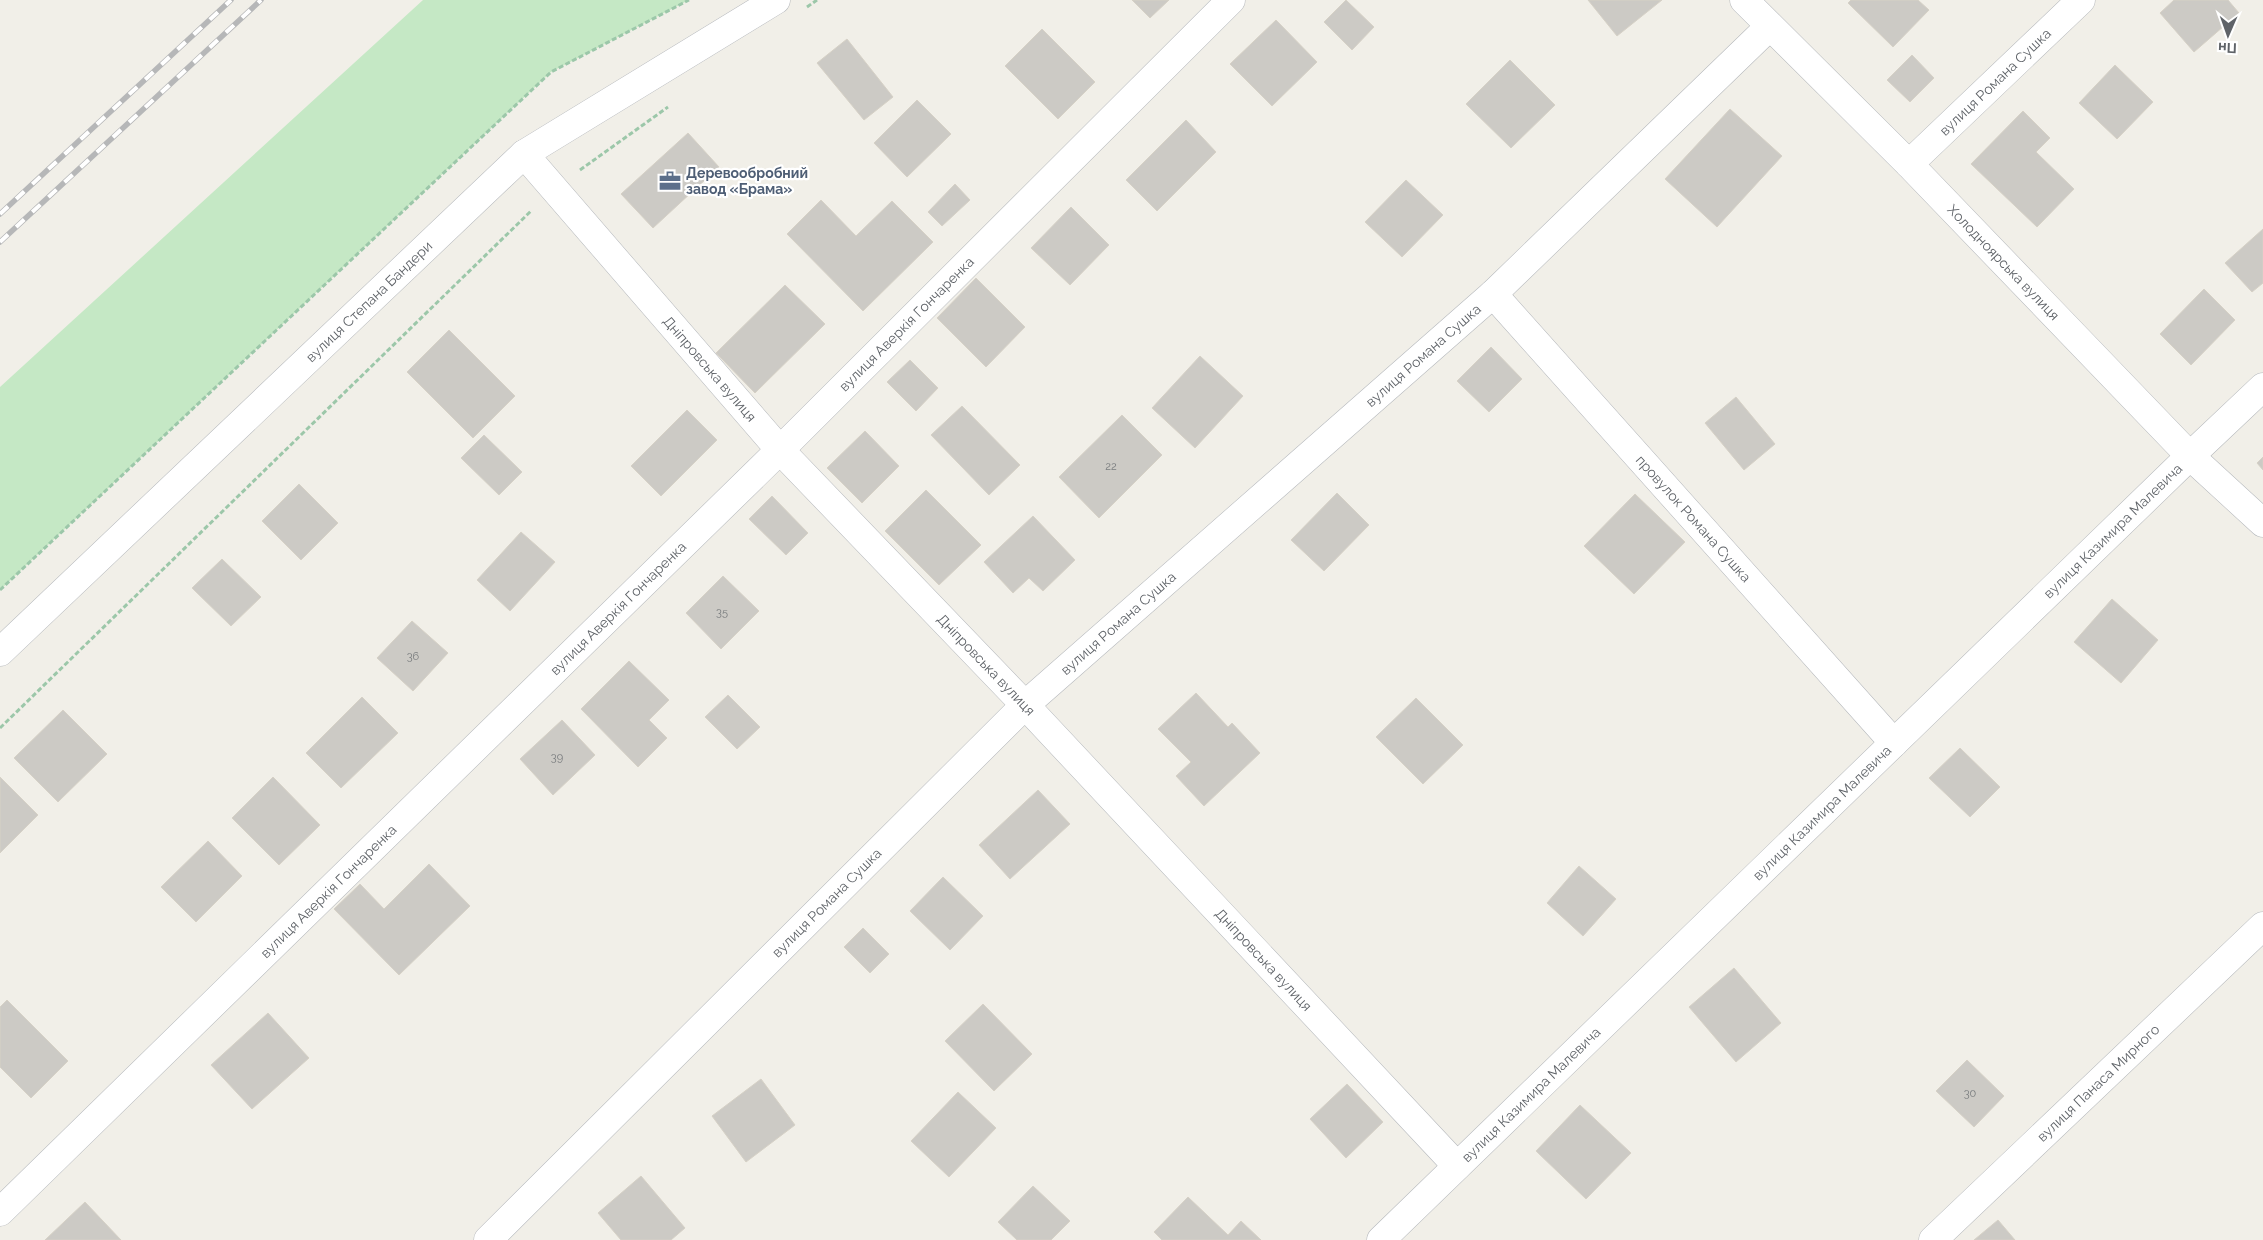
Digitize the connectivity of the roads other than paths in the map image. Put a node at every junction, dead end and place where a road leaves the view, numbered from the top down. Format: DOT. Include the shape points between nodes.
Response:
graph roads {
  1 [pos="776,0"];
  2 [pos="1231,0"];
  3 [pos="1744,0"];
  4 [pos="2081,0"];
  5 [pos="1770,27"];
  6 [pos="524,154"];
  7 [pos="1909,164"];
  8 [pos="1493,294"];
  9 [pos="2263,387"];
  10 [pos="780,450"];
  11 [pos="2190,456"];
  12 [pos="2263,523"];
  13 [pos="0,652"];
  14 [pos="1025,705"];
  15 [pos="1894,743"];
  16 [pos="2263,926"];
  17 [pos="1457,1166"];
  18 [pos="0,1212"];
  19 [pos="488,1240"];
  20 [pos="1381,1240"];
  21 [pos="1933,1240"];
  1 -- 6 [label="street, вулиця Степана Бандери"];
  2 -- 10 [label="street, вулиця Аверкія Гончаренка"];
  3 -- 5 [label="street, Холодноярська вулиця"];
  4 -- 7 [label="street, вулиця Романа Сушка"];
  5 -- 7 [label="street, Холодноярська вулиця"];
  5 -- 8 [label="street, вулиця Романа Сушка"];
  6 -- 10 [label="street, Дніпровська вулиця"];
  6 -- 13 [label="street, вулиця Степана Бандери"];
  7 -- 11 [label="street, Холодноярська вулиця"];
  8 -- 14 [label="street, вулиця Романа Сушка"];
  8 -- 15 [label="street, провулок Романа Сушка"];
  9 -- 11 [label="street, вулиця Казимира Малевича"];
  10 -- 14 [label="street, Дніпровська вулиця"];
  10 -- 18 [label="street, вулиця Аверкія Гончаренка"];
  11 -- 12 [label="street, Холодноярська вулиця"];
  11 -- 15 [label="street, вулиця Казимира Малевича"];
  14 -- 17 [label="street, Дніпровська вулиця"];
  14 -- 19 [label="street, вулиця Романа Сушка"];
  15 -- 17 [label="street, вулиця Казимира Малевича"];
  16 -- 21 [label="street, вулиця Панаса Мирного"];
  17 -- 20 [label="street, вулиця Казимира Малевича"];
}
